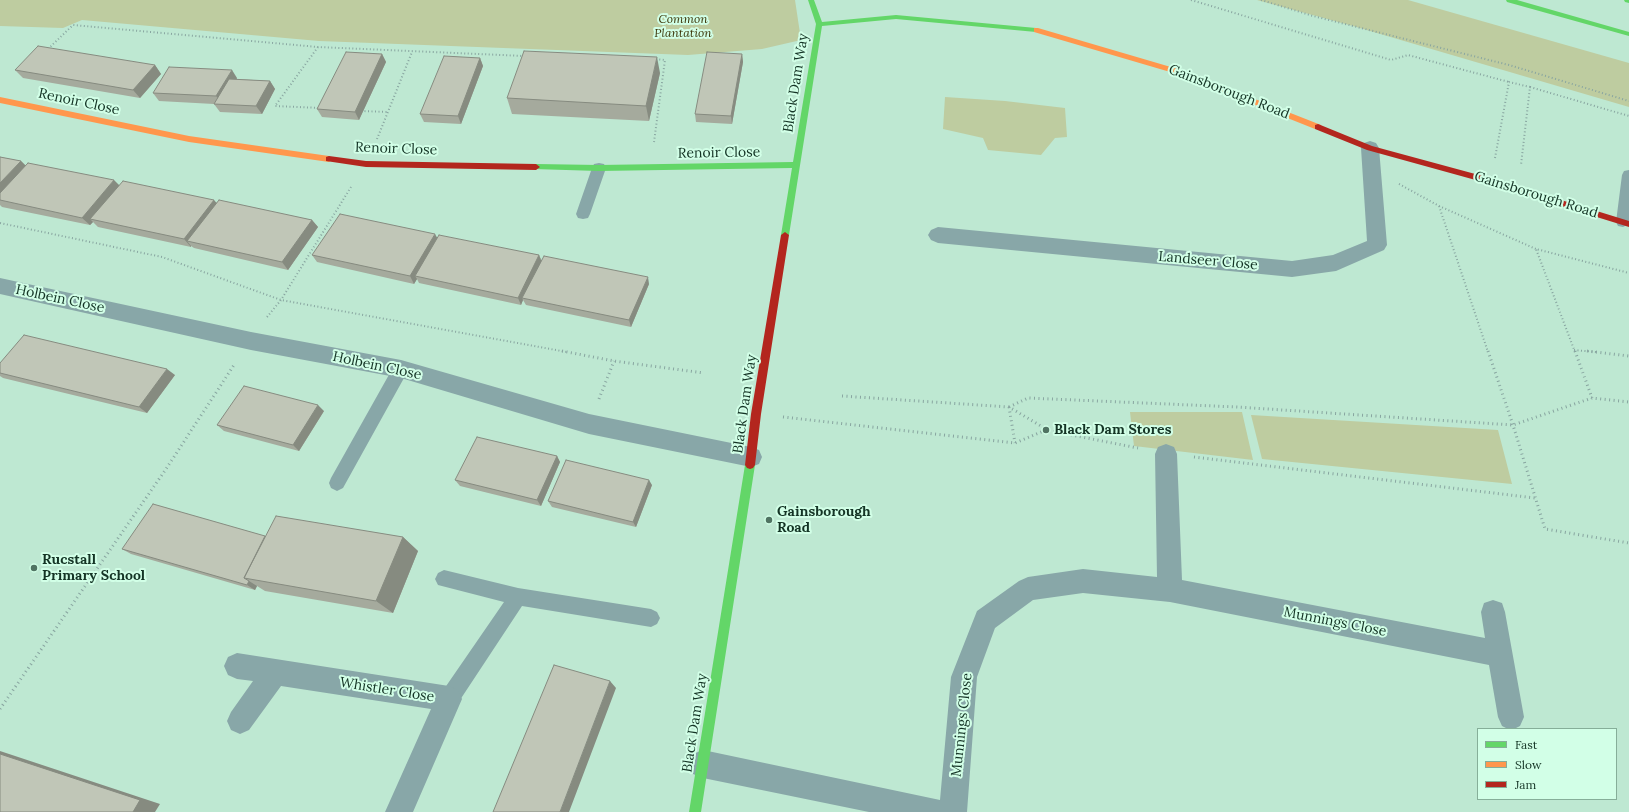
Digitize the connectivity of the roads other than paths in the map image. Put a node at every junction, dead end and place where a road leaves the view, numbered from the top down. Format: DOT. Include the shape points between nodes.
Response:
graph roads {
  1 [pos="811,0"];
  2 [pos="1508,0"];
  3 [pos="819,24"];
  4 [pos="1629,34"];
  5 [pos="0,100"];
  6 [pos="1370,148"];
  7 [pos="797,164"];
  8 [pos="599,168"];
  9 [pos="1629,175"];
  10 [pos="583,214"];
  11 [pos="1626,223"];
  12 [pos="938,235"];
  13 [pos="0,286"];
  14 [pos="401,369"];
  15 [pos="1166,454"];
  16 [pos="751,456"];
  17 [pos="337,483"];
  18 [pos="444,579"];
  19 [pos="1170,590"];
  20 [pos="518,597"];
  21 [pos="1493,612"];
  22 [pos="651,618"];
  23 [pos="1500,654"];
  24 [pos="237,666"];
  25 [pos="275,673"];
  26 [pos="449,699"];
  27 [pos="1511,717"];
  28 [pos="240,721"];
  29 [pos="702,764"];
  30 [pos="399,812"];
  31 [pos="695,812"];
  32 [pos="936,812"];
  33 [pos="953,812"];
  1 -- 3 [label="main road, Black Dam Way"];
  2 -- 4 [label="main road"];
  3 -- 6 [label="main road, Gainsborough Road" via="896,17 1040,30 1179,72"];
  3 -- 7 [label="main road, Black Dam Way"];
  5 -- 8 [label="main road, Renoir Close" via="189,139 366,164"];
  6 -- 11 [label="main road, Gainsborough Road" via="1518,189"];
  6 -- 12 [label="street, Landseer Close" via="1377,245 1336,264 1292,269"];
  7 -- 8 [label="main road, Renoir Close"];
  7 -- 16 [label="main road, Black Dam Way"];
  8 -- 10 [label="lane"];
  9 -- 11 [label="lane"];
  13 -- 14 [label="street, Holbein Close" via="251,341"];
  14 -- 16 [label="street, Holbein Close" via="589,424"];
  14 -- 17 [label="lane"];
  15 -- 19 [label="street"];
  16 -- 29 [label="main road, Black Dam Way"];
  18 -- 20 [label="lane"];
  19 -- 23 [label="street, Munnings Close"];
  19 -- 33 [label="street, Munnings Close" via="1083,581 1028,589 986,620 964,677"];
  20 -- 22 [label="lane"];
  20 -- 26 [label="lane"];
  21 -- 23 [label="street"];
  23 -- 27 [label="street"];
  24 -- 25 [label="street, Whistler Close"];
  25 -- 26 [label="street, Whistler Close"];
  25 -- 28 [label="street"];
  26 -- 30 [label="street, Whistler Close"];
  29 -- 31 [label="main road, Black Dam Way"];
  29 -- 32 [label="street"];
}
